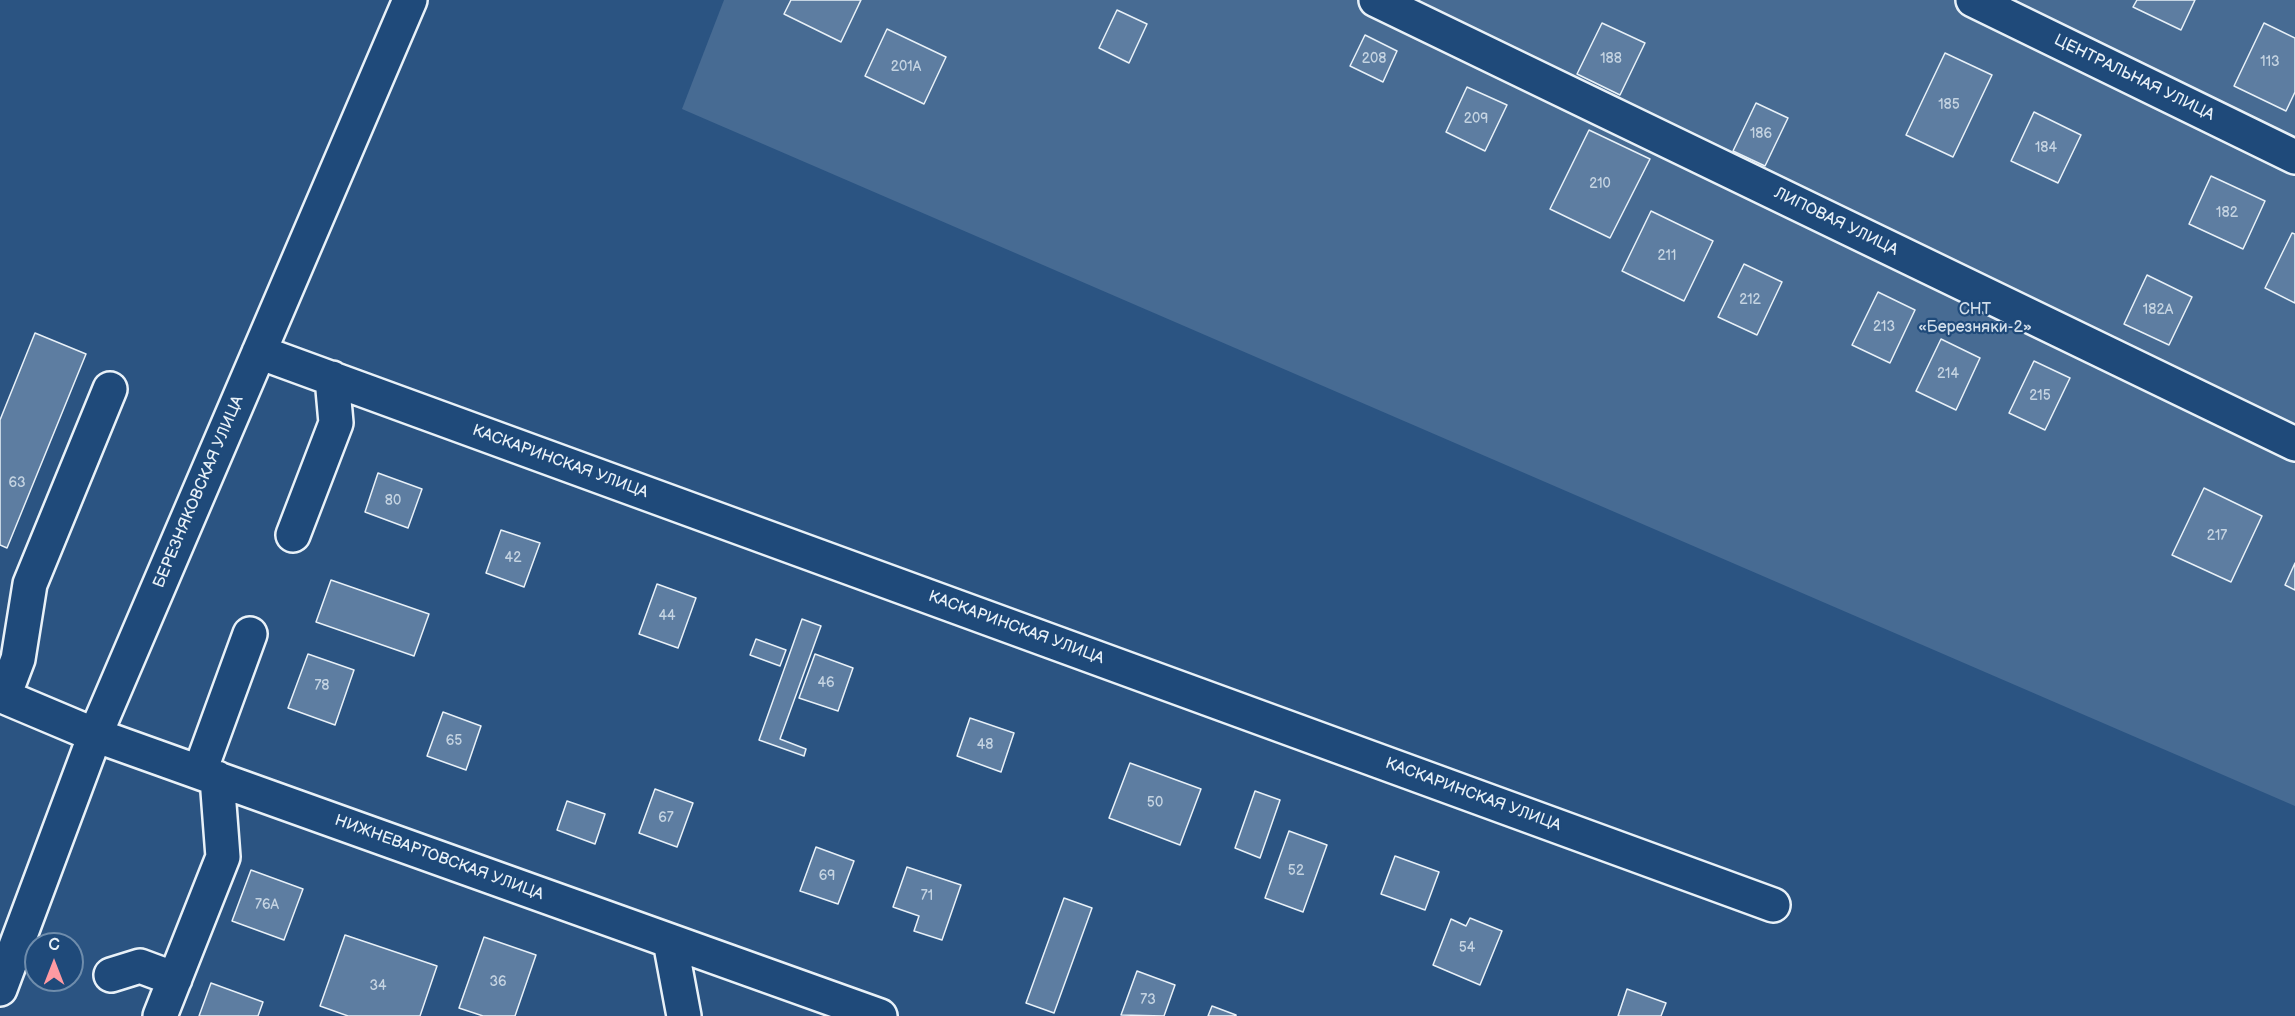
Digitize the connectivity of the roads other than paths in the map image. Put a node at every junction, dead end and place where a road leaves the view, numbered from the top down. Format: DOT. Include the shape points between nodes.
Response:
graph roads {
  1 [pos="410,0"];
  2 [pos="1376,0"];
  3 [pos="1973,0"];
  4 [pos="2295,157"];
  5 [pos="259,352"];
  6 [pos="332,378"];
  7 [pos="110,389"];
  8 [pos="2295,444"];
  9 [pos="293,535"];
  10 [pos="250,634"];
  11 [pos="2,696"];
  12 [pos="95,735"];
  13 [pos="208,775"];
  14 [pos="1773,905"];
  15 [pos="669,940"];
  16 [pos="111,975"];
  17 [pos="175,979"];
  18 [pos="0,989"];
  19 [pos="160,1016"];
  20 [pos="684,1016"];
  21 [pos="880,1016"];
  1 -- 5 [label="street, БЕРЕЗНЯКОВСКАЯ УЛИЦА"];
  2 -- 8 [label="street, ЛИПОВАЯ УЛИЦА"];
  3 -- 4 [label="street, ЦЕНТРАЛЬНАЯ УЛИЦА"];
  5 -- 6 [label="street, КАСКАРИНСКАЯ УЛИЦА"];
  5 -- 12 [label="street, БЕРЕЗНЯКОВСКАЯ УЛИЦА"];
  6 -- 9 [label="street" via="336,423"];
  6 -- 14 [label="street, КАСКАРИНСКАЯ УЛИЦА"];
  7 -- 11 [label="street" via="30,584 18,659"];
  10 -- 13 [label="street"];
  11 -- 12 [label="street, НИЖНЕВАРТОВСКАЯ УЛИЦА"];
  12 -- 13 [label="street, НИЖНЕВАРТОВСКАЯ УЛИЦА"];
  12 -- 18 [label="street, БЕРЕЗНЯКОВСКАЯ УЛИЦА"];
  13 -- 15 [label="street, НИЖНЕВАРТОВСКАЯ УЛИЦА"];
  13 -- 17 [label="street" via="223,857"];
  15 -- 20 [label="street"];
  15 -- 21 [label="street, НИЖНЕВАРТОВСКАЯ УЛИЦА"];
  16 -- 17 [label="street" via="140,966"];
  17 -- 19 [label="street"];
}
